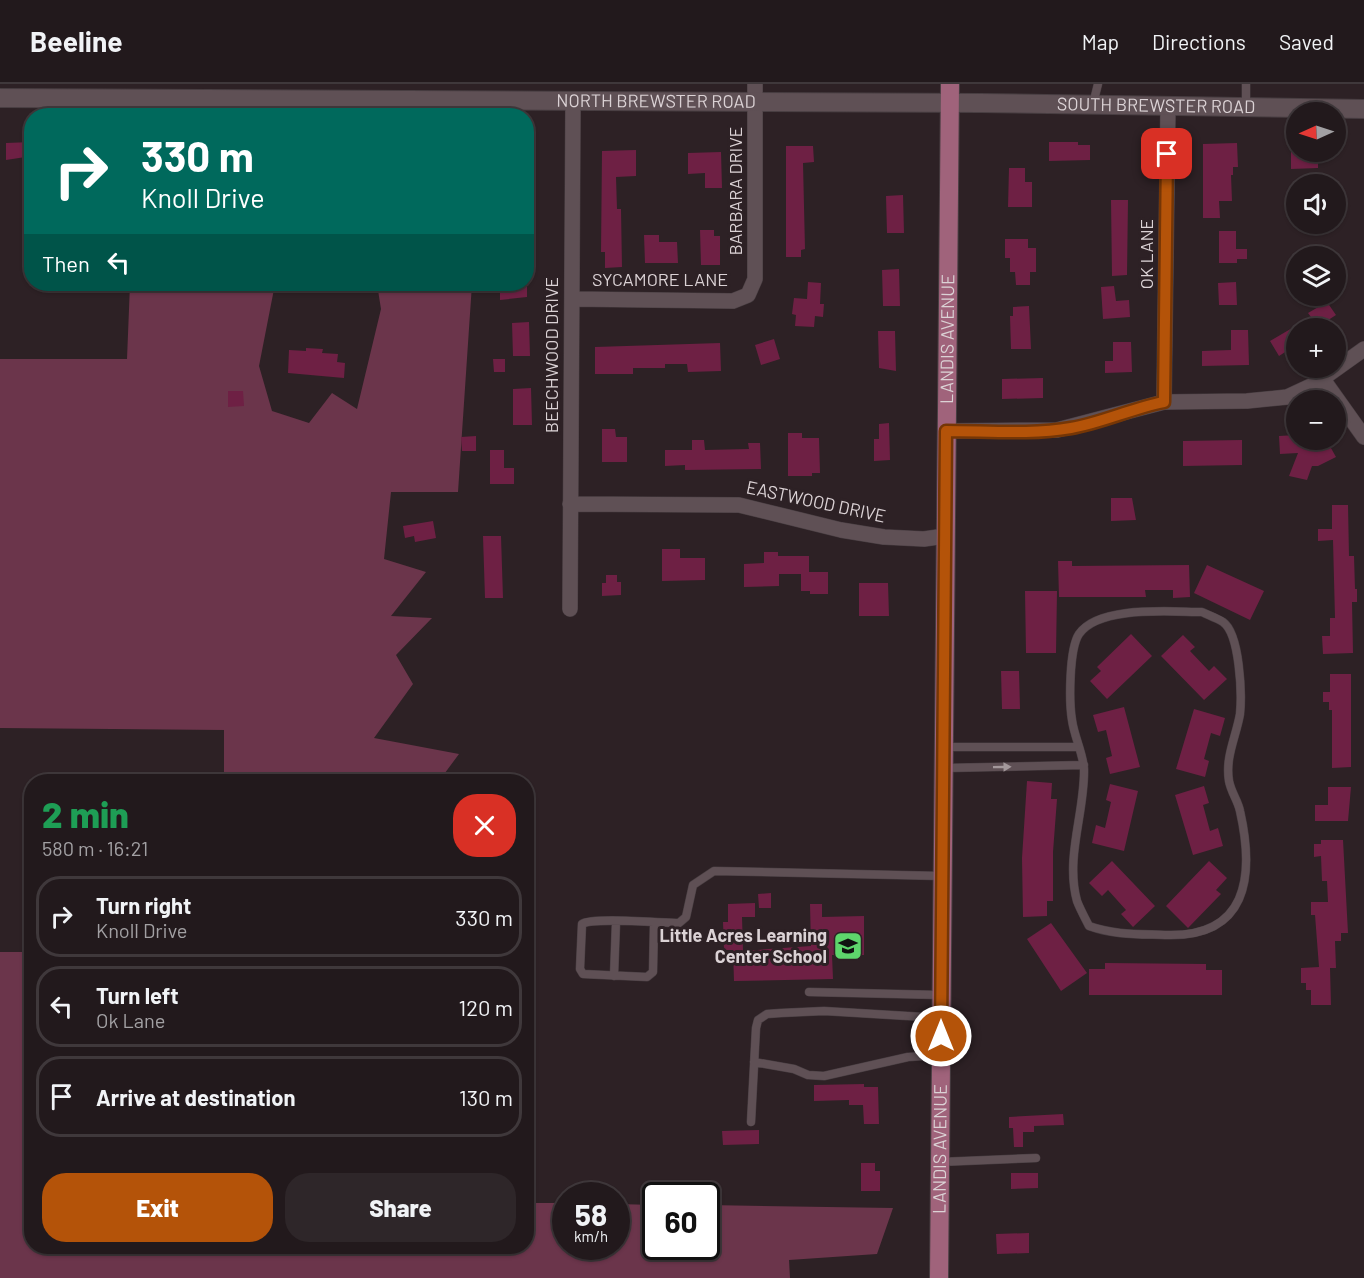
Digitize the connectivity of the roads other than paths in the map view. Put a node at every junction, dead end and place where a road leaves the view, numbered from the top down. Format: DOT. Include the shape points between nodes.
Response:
graph roads {
  1 [pos="755,84"];
  2 [pos="950,84"];
  3 [pos="1098,84"];
  4 [pos="1246,84"];
  5 [pos="0,98"];
  6 [pos="573,101"];
  7 [pos="755,102"];
  8 [pos="950,104"];
  9 [pos="1093,105"];
  10 [pos="1168,106"];
  11 [pos="1246,108"];
  12 [pos="1364,109"];
  13 [pos="748,295"];
  14 [pos="572,299"];
  15 [pos="1364,349"];
  16 [pos="1346,361"];
  17 [pos="1322,378"];
  18 [pos="1164,402"];
  19 [pos="946,431"];
  20 [pos="1364,436"];
  21 [pos="570,504"];
  22 [pos="945,536"];
  23 [pos="570,609"];
  24 [pos="944,747"];
  25 [pos="1078,747"];
  26 [pos="1084,765"];
  27 [pos="943,768"];
  28 [pos="942,876"];
  29 [pos="616,921"];
  30 [pos="654,922"];
  31 [pos="614,975"];
  32 [pos="809,992"];
  33 [pos="941,995"];
  34 [pos="941,1018"];
  35 [pos="941,1055"];
  36 [pos="754,1062"];
  37 [pos="751,1122"];
  38 [pos="1036,1158"];
  39 [pos="940,1162"];
  40 [pos="939,1278"];
  1 -- 7 [label="street, BARBARA DRIVE"];
  2 -- 8 [label="main road, LANDIS AVENUE"];
  3 -- 9 [label="lane"];
  4 -- 11 [label="lane"];
  5 -- 6 [label="main road, NORTH BREWSTER ROAD"];
  6 -- 7 [label="main road, NORTH BREWSTER ROAD"];
  6 -- 14 [label="street, BEECHWOOD DRIVE"];
  7 -- 8 [label="main road, NORTH BREWSTER ROAD"];
  7 -- 13 [label="street, BARBARA DRIVE" via="755,279"];
  8 -- 9 [label="main road, SOUTH BREWSTER ROAD"];
  8 -- 19 [label="main road, LANDIS AVENUE"];
  9 -- 10 [label="main road, SOUTH BREWSTER ROAD"];
  10 -- 11 [label="main road, SOUTH BREWSTER ROAD"];
  10 -- 18 [label="street, OK LANE"];
  11 -- 12 [label="main road, SOUTH BREWSTER ROAD"];
  13 -- 14 [label="street, SYCAMORE LANE" via="733,301"];
  14 -- 21 [label="street, BEECHWOOD DRIVE"];
  15 -- 16 [label="street"];
  17 -- 18 [label="street" via="1298,393 1265,400"];
  17 -- 20 [label="street"];
  18 -- 19 [label="street" via="1065,429"];
  19 -- 22 [label="main road, LANDIS AVENUE"];
  21 -- 22 [label="street, EASTWOOD DRIVE" via="739,505 884,537"];
  21 -- 23 [label="street, BEECHWOOD DRIVE"];
  22 -- 24 [label="main road, LANDIS AVENUE"];
  24 -- 25 [label="lane"];
  24 -- 27 [label="main road, LANDIS AVENUE"];
  25 -- 26 [label="lane"];
  25 -- 26 [label="lane" via="1071,707 1072,660 1079,634 1095,621 1125,613 1202,612 1224,623 1236,648 1239,682 1240,714 1228,763 1244,834 1245,882 1234,910 1217,928 1188,936 1110,933 1089,926 1077,901 1074,874"];
  27 -- 26 [label="lane, one-way"];
  27 -- 28 [label="main road, LANDIS AVENUE"];
  28 -- 30 [label="lane" via="714,871 693,885 686,917 679,923"];
  28 -- 33 [label="main road, LANDIS AVENUE"];
  29 -- 30 [label="lane"];
  29 -- 31 [label="lane"];
  29 -- 31 [label="lane" via="582,924 580,969 583,974"];
  30 -- 31 [label="lane" via="653,972 647,977"];
  32 -- 33 [label="lane"];
  33 -- 34 [label="main road, LANDIS AVENUE"];
  34 -- 35 [label="main road, LANDIS AVENUE"];
  34 -- 36 [label="lane" via="824,1011 767,1014 758,1020"];
  35 -- 36 [label="lane" via="908,1057 824,1076"];
  35 -- 39 [label="main road, LANDIS AVENUE"];
  36 -- 37 [label="lane"];
  38 -- 39 [label="lane"];
  39 -- 40 [label="main road, LANDIS AVENUE"];
}
